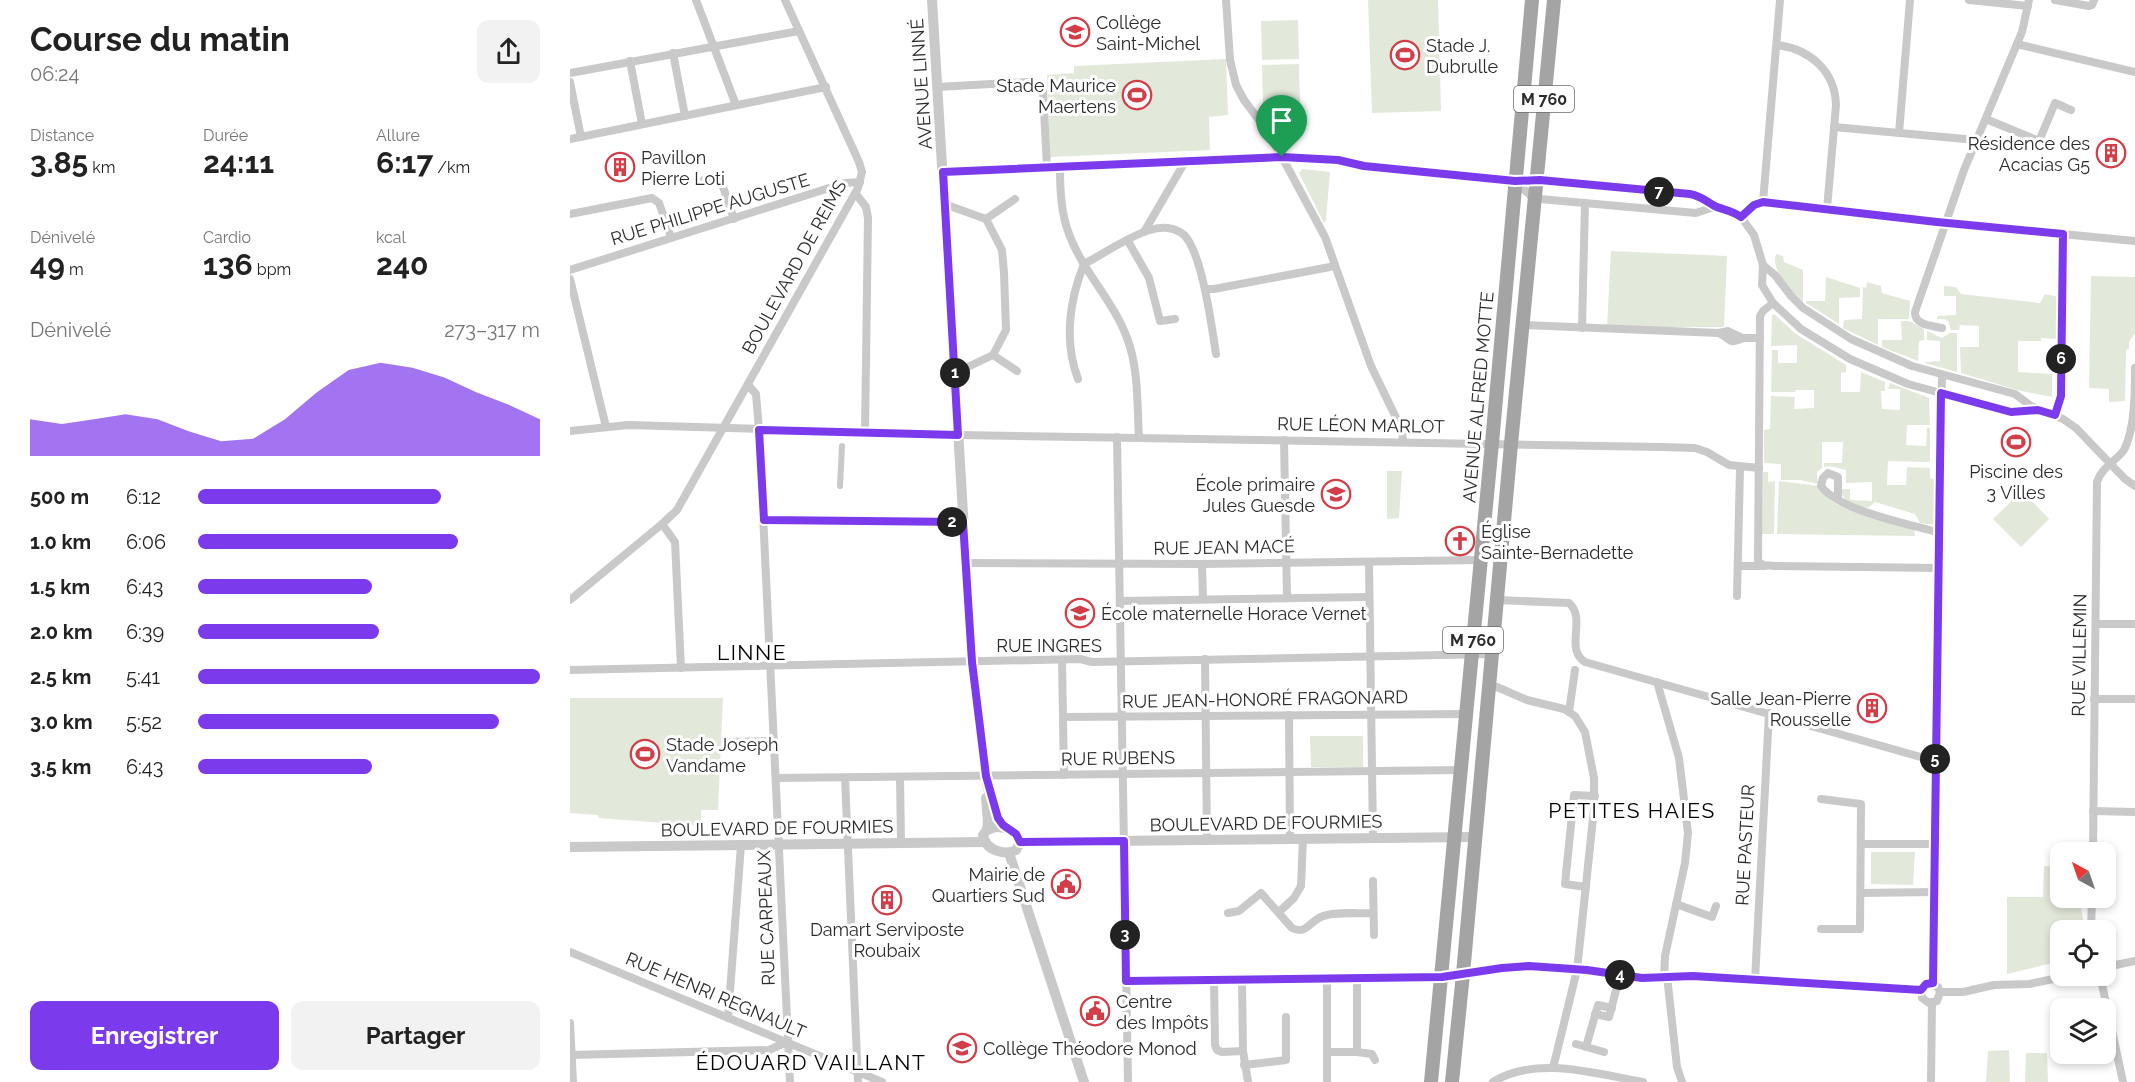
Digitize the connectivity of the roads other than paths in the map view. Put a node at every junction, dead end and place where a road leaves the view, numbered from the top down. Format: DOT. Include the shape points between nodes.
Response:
graph roads {
  1 [pos="696,0"];
  2 [pos="785,0"];
  3 [pos="932,0"];
  4 [pos="1226,0"];
  5 [pos="1532,0"];
  6 [pos="1554,0"];
  7 [pos="1780,0"];
  8 [pos="1910,0"];
  9 [pos="1969,0"];
  10 [pos="2055,0"];
  11 [pos="2094,0"];
  12 [pos="2029,3"];
  13 [pos="799,31"];
  14 [pos="2017,44"];
  15 [pos="1777,45"];
  16 [pos="714,46"];
  17 [pos="673,53"];
  18 [pos="630,61"];
  19 [pos="2135,72"];
  20 [pos="570,73"];
  21 [pos="570,82"];
  22 [pos="826,87"];
  23 [pos="937,87"];
  24 [pos="736,105"];
  25 [pos="2071,110"];
  26 [pos="685,116"];
  27 [pos="1986,118"];
  28 [pos="642,124"];
  29 [pos="1834,127"];
  30 [pos="1899,133"];
  31 [pos="581,137"];
  32 [pos="570,139"];
  33 [pos="1976,140"];
  34 [pos="1282,157"];
  35 [pos="1186,160"];
  36 [pos="1060,166"];
  37 [pos="1047,167"];
  38 [pos="943,172"];
  39 [pos="1537,180"];
  40 [pos="701,181"];
  41 [pos="1515,181"];
  42 [pos="860,182"];
  43 [pos="856,194"];
  44 [pos="1535,197"];
  45 [pos="1015,199"];
  46 [pos="1763,202"];
  47 [pos="1585,203"];
  48 [pos="944,204"];
  49 [pos="1714,207"];
  50 [pos="1827,209"];
  51 [pos="570,214"];
  52 [pos="1741,217"];
  53 [pos="734,219"];
  54 [pos="986,219"];
  55 [pos="1945,223"];
  56 [pos="1144,232"];
  57 [pos="2062,234"];
  58 [pos="671,237"];
  59 [pos="1128,241"];
  60 [pos="2135,241"];
  61 [pos="1084,264"];
  62 [pos="1762,265"];
  63 [pos="1335,266"];
  64 [pos="570,270"];
  65 [pos="570,279"];
  66 [pos="1206,289"];
  67 [pos="1773,303"];
  68 [pos="1175,319"];
  69 [pos="1523,325"];
  70 [pos="1582,328"];
  71 [pos="1942,328"];
  72 [pos="1760,338"];
  73 [pos="1216,354"];
  74 [pos="993,355"];
  75 [pos="2135,368"];
  76 [pos="1017,371"];
  77 [pos="955,373"];
  78 [pos="1942,375"];
  79 [pos="1078,379"];
  80 [pos="748,385"];
  81 [pos="1941,393"];
  82 [pos="2038,410"];
  83 [pos="2055,415"];
  84 [pos="606,427"];
  85 [pos="723,429"];
  86 [pos="759,430"];
  87 [pos="570,431"];
  88 [pos="865,433"];
  89 [pos="958,435"];
  90 [pos="1118,437"];
  91 [pos="1139,438"];
  92 [pos="1284,440"];
  93 [pos="1403,442"];
  94 [pos="1492,443"];
  95 [pos="1511,444"];
  96 [pos="842,447"];
  97 [pos="2111,464"];
  98 [pos="1740,468"];
  99 [pos="1759,468"];
  100 [pos="840,486"];
  101 [pos="2135,486"];
  102 [pos="1838,499"];
  103 [pos="764,520"];
  104 [pos="963,522"];
  105 [pos="662,524"];
  106 [pos="1940,533"];
  107 [pos="1481,560"];
  108 [pos="1369,562"];
  109 [pos="966,563"];
  110 [pos="1286,563"];
  111 [pos="1119,564"];
  112 [pos="1202,564"];
  113 [pos="1762,565"];
  114 [pos="1738,566"];
  115 [pos="1939,568"];
  116 [pos="1737,596"];
  117 [pos="1369,597"];
  118 [pos="1287,598"];
  119 [pos="1203,599"];
  120 [pos="570,600"];
  121 [pos="1497,600"];
  122 [pos="1120,601"];
  123 [pos="2096,624"];
  124 [pos="2135,624"];
  125 [pos="1472,653"];
  126 [pos="1492,654"];
  127 [pos="1370,655"];
  128 [pos="1205,659"];
  129 [pos="1062,660"];
  130 [pos="1120,661"];
  131 [pos="972,662"];
  132 [pos="771,667"];
  133 [pos="681,668"];
  134 [pos="570,670"];
  135 [pos="1575,670"];
  136 [pos="1657,682"];
  137 [pos="1489,686"];
  138 [pos="2094,699"];
  139 [pos="2135,699"];
  140 [pos="1569,712"];
  141 [pos="1769,713"];
  142 [pos="1371,714"];
  143 [pos="1466,714"];
  144 [pos="1289,715"];
  145 [pos="1206,716"];
  146 [pos="1064,717"];
  147 [pos="1122,717"];
  148 [pos="774,741"];
  149 [pos="725,742"];
  150 [pos="1935,761"];
  151 [pos="1461,770"];
  152 [pos="1372,771"];
  153 [pos="1289,772"];
  154 [pos="1206,773"];
  155 [pos="1064,775"];
  156 [pos="1122,775"];
  157 [pos="986,776"];
  158 [pos="900,777"];
  159 [pos="776,778"];
  160 [pos="845,778"];
  161 [pos="1595,796"];
  162 [pos="1821,799"];
  163 [pos="2094,811"];
  164 [pos="2135,812"];
  165 [pos="1007,829"];
  166 [pos="986,836"];
  167 [pos="1455,837"];
  168 [pos="1475,837"];
  169 [pos="1373,838"];
  170 [pos="1290,839"];
  171 [pos="1303,839"];
  172 [pos="1207,840"];
  173 [pos="1124,841"];
  174 [pos="1020,842"];
  175 [pos="2093,842"];
  176 [pos="901,843"];
  177 [pos="779,844"];
  178 [pos="848,844"];
  179 [pos="1862,844"];
  180 [pos="1934,844"];
  181 [pos="741,845"];
  182 [pos="570,847"];
  183 [pos="1009,853"];
  184 [pos="1372,881"];
  185 [pos="1586,887"];
  186 [pos="1933,892"];
  187 [pos="1861,893"];
  188 [pos="1676,904"];
  189 [pos="1716,906"];
  190 [pos="1279,912"];
  191 [pos="1228,913"];
  192 [pos="1373,914"];
  193 [pos="1821,929"];
  194 [pos="1374,935"];
  195 [pos="570,952"];
  196 [pos="2135,961"];
  197 [pos="2116,965"];
  198 [pos="1577,970"];
  199 [pos="1463,974"];
  200 [pos="1620,975"];
  201 [pos="1665,976"];
  202 [pos="1442,977"];
  203 [pos="1327,978"];
  204 [pos="1357,978"];
  205 [pos="1214,980"];
  206 [pos="1242,980"];
  207 [pos="1755,980"];
  208 [pos="2050,980"];
  209 [pos="1126,981"];
  210 [pos="1933,983"];
  211 [pos="2102,986"];
  212 [pos="1921,990"];
  213 [pos="1940,992"];
  214 [pos="1932,1002"];
  215 [pos="1286,1017"];
  216 [pos="728,1018"];
  217 [pos="570,1023"];
  218 [pos="788,1042"];
  219 [pos="1576,1044"];
  220 [pos="1586,1047"];
  221 [pos="1243,1052"];
  222 [pos="1327,1052"];
  223 [pos="1357,1052"];
  224 [pos="1604,1052"];
  225 [pos="571,1055"];
  226 [pos="1375,1060"];
  227 [pos="1245,1065"];
  228 [pos="1553,1068"];
  229 [pos="858,1072"];
  230 [pos="1605,1079"];
  231 [pos="1630,1081"];
  232 [pos="573,1082"];
  233 [pos="790,1082"];
  234 [pos="858,1082"];
  235 [pos="882,1082"];
  236 [pos="1084,1082"];
  237 [pos="1128,1082"];
  238 [pos="1248,1082"];
  239 [pos="1328,1082"];
  240 [pos="1431,1082"];
  241 [pos="1452,1082"];
  242 [pos="1493,1082"];
  243 [pos="1643,1082"];
  244 [pos="1682,1082"];
  245 [pos="1931,1082"];
  246 [pos="2123,1082"];
  1 -- 16 [label="street"];
  2 -- 13 [label="street, BOULEVARD DE REIMS"];
  3 -- 23 [label="street, AVENUE LINNÉ"];
  4 -- 34 [label="street" via="1230,60 1236,85"];
  5 -- 41 [label="main road, AVENUE ALFRED MOTTE / M 760"];
  6 -- 39 [label="main road, AVENUE ALFRED MOTTE / M 760"];
  7 -- 15 [label="street"];
  8 -- 30 [label="street"];
  9 -- 12 [label="street"];
  10 -- 11 [label="street" via="2089,6"];
  12 -- 14 [label="street"];
  13 -- 16 [label="street"];
  13 -- 22 [label="street, BOULEVARD DE REIMS"];
  14 -- 19 [label="street"];
  14 -- 27 [label="street"];
  15 -- 29 [label="street" via="1807,54 1825,71 1835,95"];
  15 -- 46 [label="street"];
  16 -- 17 [label="street"];
  16 -- 24 [label="street"];
  17 -- 18 [label="street"];
  17 -- 26 [label="street"];
  18 -- 20 [label="street"];
  18 -- 28 [label="street"];
  21 -- 31 [label="street"];
  22 -- 24 [label="street"];
  22 -- 42 [label="street, BOULEVARD DE REIMS" via="859,162"];
  23 -- 37 [label="street" via="1038,84 1043,91"];
  23 -- 38 [label="street, AVENUE LINNÉ"];
  24 -- 26 [label="street"];
  25 -- 27 [label="street" via="2055,103 2039,141"];
  26 -- 28 [label="street"];
  27 -- 33 [label="street"];
  28 -- 31 [label="street"];
  29 -- 30 [label="street"];
  29 -- 50 [label="street"];
  30 -- 33 [label="street"];
  31 -- 32 [label="street"];
  33 -- 55 [label="street"];
  34 -- 35 [label="street"];
  34 -- 41 [label="street"];
  34 -- 63 [label="street" via="1325,237"];
  35 -- 36 [label="street"];
  35 -- 56 [label="street"];
  36 -- 37 [label="street"];
  36 -- 61 [label="street" via="1064,217"];
  37 -- 38 [label="street"];
  38 -- 48 [label="street, AVENUE LINNÉ"];
  39 -- 41 [label="street"];
  39 -- 44 [label="main road, AVENUE ALFRED MOTTE / M 760"];
  39 -- 49 [label="street" via="1690,194"];
  40 -- 53 [label="street" via="718,175"];
  41 -- 44 [label="street"];
  41 -- 94 [label="main road, AVENUE ALFRED MOTTE / M 760"];
  42 -- 43 [label="street, BOULEVARD DE REIMS"];
  42 -- 53 [label="street, RUE PHILIPPE AUGUSTE" via="845,183"];
  43 -- 80 [label="street, BOULEVARD DE REIMS"];
  43 -- 88 [label="street" via="868,214"];
  44 -- 47 [label="street"];
  44 -- 69 [label="main road, AVENUE ALFRED MOTTE / M 760"];
  45 -- 54 [label="street"];
  46 -- 50 [label="street"];
  46 -- 52 [label="street"];
  47 -- 49 [label="street" via="1696,213"];
  47 -- 70 [label="street"];
  48 -- 54 [label="street"];
  48 -- 77 [label="street, AVENUE LINNÉ"];
  49 -- 52 [label="street" via="1729,209"];
  50 -- 55 [label="street"];
  51 -- 58 [label="street" via="652,198 659,203"];
  52 -- 62 [label="street" via="1751,230"];
  53 -- 58 [label="street, RUE PHILIPPE AUGUSTE"];
  54 -- 74 [label="street" via="1002,250 1004,273 1006,330"];
  55 -- 57 [label="street"];
  55 -- 71 [label="street" via="1915,312 1916,319"];
  56 -- 59 [label="street"];
  56 -- 66 [label="street" via="1169,228 1186,236"];
  57 -- 60 [label="street"];
  57 -- 83 [label="street" via="2061,396"];
  58 -- 64 [label="street, RUE PHILIPPE AUGUSTE"];
  59 -- 61 [label="street"];
  59 -- 68 [label="street" via="1149,278 1160,321"];
  61 -- 79 [label="street" via="1069,322 1071,358"];
  61 -- 91 [label="street" via="1117,315 1129,342 1135,370"];
  62 -- 67 [label="street" via="1761,285"];
  62 -- 78 [label="street" via="1803,308 1838,332 1888,357"];
  63 -- 66 [label="street"];
  63 -- 93 [label="street" via="1371,366 1402,430"];
  65 -- 84 [label="street"];
  66 -- 73 [label="street"];
  67 -- 72 [label="street" via="1761,313"];
  67 -- 81 [label="street" via="1801,329 1850,359 1908,384"];
  69 -- 70 [label="street"];
  69 -- 95 [label="main road, AVENUE ALFRED MOTTE / M 760"];
  70 -- 72 [label="street" via="1728,331 1743,338"];
  72 -- 99 [label="street"];
  74 -- 76 [label="street"];
  74 -- 77 [label="street"];
  75 -- 97 [label="street, RUE VILLEMIN" via="2133,432 2126,448"];
  77 -- 89 [label="street, AVENUE LINNÉ"];
  78 -- 81 [label="street"];
  78 -- 82 [label="street" via="2015,394"];
  80 -- 85 [label="street, BOULEVARD DE REIMS"];
  80 -- 86 [label="street" via="756,394"];
  81 -- 82 [label="street" via="2011,412"];
  81 -- 106 [label="street"];
  82 -- 83 [label="street"];
  83 -- 97 [label="street" via="2076,428"];
  84 -- 85 [label="street, RUE LÉON MARLOT"];
  84 -- 87 [label="street, RUE LÉON MARLOT"];
  85 -- 86 [label="street, RUE LÉON MARLOT"];
  85 -- 105 [label="street, BOULEVARD DE REIMS" via="678,507"];
  86 -- 88 [label="street, RUE LÉON MARLOT"];
  86 -- 103 [label="street, RUE CARPEAUX"];
  88 -- 89 [label="street, RUE LÉON MARLOT"];
  89 -- 90 [label="street, RUE LÉON MARLOT"];
  89 -- 104 [label="street, AVENUE LINNÉ"];
  90 -- 91 [label="street, RUE LÉON MARLOT"];
  90 -- 111 [label="street"];
  91 -- 92 [label="street, RUE LÉON MARLOT"];
  92 -- 93 [label="street, RUE LÉON MARLOT"];
  92 -- 110 [label="street"];
  93 -- 94 [label="street, RUE LÉON MARLOT"];
  94 -- 95 [label="street, RUE LÉON MARLOT"];
  94 -- 107 [label="main road, AVENUE ALFRED MOTTE / M 760"];
  95 -- 98 [label="street, RUE LÉON MARLOT" via="1695,448"];
  95 -- 121 [label="main road, AVENUE ALFRED MOTTE / M 760"];
  96 -- 100 [label="street"];
  97 -- 101 [label="street"];
  97 -- 123 [label="street, RUE VILLEMIN" via="2100,475 2097,485"];
  98 -- 99 [label="street, RUE LÉON MARLOT"];
  98 -- 114 [label="street"];
  99 -- 113 [label="street" via="1757,557"];
  102 -- 106 [label="street" via="1848,506"];
  103 -- 104 [label="street"];
  103 -- 132 [label="street, RUE CARPEAUX"];
  104 -- 109 [label="street, AVENUE LINNÉ"];
  105 -- 120 [label="street, BOULEVARD DE REIMS"];
  105 -- 133 [label="street" via="675,542"];
  106 -- 115 [label="street"];
  107 -- 108 [label="street, RUE JEAN MACÉ"];
  107 -- 125 [label="main road, AVENUE ALFRED MOTTE / M 760"];
  108 -- 110 [label="street, RUE JEAN MACÉ"];
  108 -- 117 [label="street"];
  109 -- 111 [label="street, RUE JEAN MACÉ"];
  109 -- 131 [label="street, AVENUE LINNÉ"];
  110 -- 112 [label="street, RUE JEAN MACÉ"];
  110 -- 118 [label="street"];
  111 -- 112 [label="street, RUE JEAN MACÉ"];
  111 -- 122 [label="street"];
  112 -- 119 [label="street"];
  113 -- 114 [label="street"];
  113 -- 115 [label="street"];
  114 -- 116 [label="street"];
  115 -- 150 [label="street"];
  117 -- 118 [label="street"];
  117 -- 127 [label="street"];
  118 -- 119 [label="street"];
  119 -- 122 [label="street"];
  121 -- 126 [label="main road, AVENUE ALFRED MOTTE / M 760"];
  121 -- 136 [label="street" via="1569,603 1576,613 1576,649 1582,660"];
  122 -- 130 [label="street"];
  123 -- 124 [label="street"];
  123 -- 138 [label="street, RUE VILLEMIN"];
  125 -- 126 [label="street, RUE INGRES"];
  125 -- 127 [label="street, RUE INGRES"];
  125 -- 143 [label="main road, AVENUE ALFRED MOTTE / M 760"];
  126 -- 137 [label="main road, AVENUE ALFRED MOTTE / M 760"];
  127 -- 128 [label="street, RUE INGRES"];
  127 -- 142 [label="street"];
  128 -- 130 [label="street, RUE INGRES"];
  128 -- 145 [label="street"];
  129 -- 130 [label="street, RUE INGRES"];
  129 -- 131 [label="street, RUE INGRES"];
  129 -- 146 [label="street"];
  130 -- 147 [label="street"];
  131 -- 132 [label="street, RUE INGRES"];
  131 -- 157 [label="street, AVENUE LINNÉ"];
  132 -- 133 [label="street, RUE INGRES"];
  132 -- 148 [label="street, RUE CARPEAUX"];
  133 -- 134 [label="street, RUE INGRES"];
  135 -- 140 [label="street"];
  136 -- 141 [label="street"];
  136 -- 188 [label="street" via="1679,758 1689,833"];
  137 -- 140 [label="street"];
  137 -- 168 [label="main road, AVENUE ALFRED MOTTE / M 760"];
  138 -- 139 [label="street"];
  138 -- 163 [label="street, RUE VILLEMIN"];
  140 -- 161 [label="street" via="1585,732"];
  141 -- 150 [label="street"];
  141 -- 207 [label="street, RUE PASTEUR"];
  142 -- 143 [label="street, RUE JEAN-HONORÉ FRAGONARD"];
  142 -- 144 [label="street, RUE JEAN-HONORÉ FRAGONARD"];
  142 -- 152 [label="street"];
  143 -- 151 [label="main road, AVENUE ALFRED MOTTE / M 760"];
  144 -- 145 [label="street, RUE JEAN-HONORÉ FRAGONARD"];
  144 -- 153 [label="street"];
  145 -- 147 [label="street, RUE JEAN-HONORÉ FRAGONARD"];
  145 -- 154 [label="street"];
  146 -- 147 [label="street, RUE JEAN-HONORÉ FRAGONARD"];
  146 -- 155 [label="street"];
  147 -- 156 [label="street"];
  148 -- 149 [label="street"];
  148 -- 159 [label="street, RUE CARPEAUX"];
  150 -- 180 [label="street"];
  151 -- 152 [label="street, RUE RUBENS"];
  151 -- 167 [label="main road, AVENUE ALFRED MOTTE / M 760"];
  152 -- 153 [label="street, RUE RUBENS"];
  152 -- 169 [label="street"];
  153 -- 154 [label="street, RUE RUBENS"];
  153 -- 170 [label="street"];
  154 -- 156 [label="street, RUE RUBENS"];
  154 -- 172 [label="street"];
  155 -- 156 [label="street, RUE RUBENS"];
  155 -- 157 [label="street, RUE RUBENS"];
  156 -- 173 [label="street"];
  157 -- 158 [label="street, RUE RUBENS"];
  157 -- 165 [label="street, AVENUE LINNÉ" via="997,815"];
  157 -- 166 [label="street, AVENUE LINNÉ"];
  158 -- 160 [label="street, RUE RUBENS"];
  158 -- 176 [label="street"];
  159 -- 160 [label="street, RUE RUBENS"];
  159 -- 177 [label="street, RUE CARPEAUX"];
  160 -- 178 [label="street"];
  161 -- 185 [label="street"];
  161 -- 185 [label="street" via="1574,795 1565,884"];
  162 -- 179 [label="street" via="1861,804"];
  163 -- 164 [label="street"];
  163 -- 175 [label="street, RUE VILLEMIN"];
  165 -- 166 [label="street" via="997,827"];
  165 -- 174 [label="street"];
  166 -- 176 [label="street, BOULEVARD DE FOURMIES"];
  166 -- 183 [label="street" via="997,851"];
  167 -- 168 [label="street, BOULEVARD DE FOURMIES"];
  167 -- 169 [label="street, BOULEVARD DE FOURMIES"];
  167 -- 202 [label="main road, AVENUE ALFRED MOTTE / M 760"];
  168 -- 199 [label="main road, AVENUE ALFRED MOTTE / M 760"];
  169 -- 171 [label="street, BOULEVARD DE FOURMIES"];
  170 -- 171 [label="street, BOULEVARD DE FOURMIES"];
  170 -- 172 [label="street, BOULEVARD DE FOURMIES"];
  171 -- 190 [label="street" via="1301,886"];
  172 -- 173 [label="street, BOULEVARD DE FOURMIES"];
  173 -- 174 [label="street, BOULEVARD DE FOURMIES"];
  173 -- 209 [label="street"];
  174 -- 183 [label="street"];
  176 -- 178 [label="street, BOULEVARD DE FOURMIES"];
  177 -- 178 [label="street, BOULEVARD DE FOURMIES"];
  177 -- 181 [label="street, BOULEVARD DE FOURMIES"];
  177 -- 218 [label="street, RUE CARPEAUX"];
  178 -- 229 [label="street"];
  179 -- 180 [label="street"];
  179 -- 187 [label="street"];
  180 -- 186 [label="street"];
  181 -- 182 [label="street, BOULEVARD DE FOURMIES"];
  181 -- 216 [label="street"];
  183 -- 236 [label="street"];
  184 -- 192 [label="street"];
  185 -- 198 [label="street"];
  186 -- 187 [label="street"];
  186 -- 210 [label="street"];
  187 -- 193 [label="street" via="1860,929"];
  188 -- 189 [label="street" via="1712,917"];
  188 -- 201 [label="street" via="1664,962"];
  190 -- 191 [label="street" via="1261,892 1239,911"];
  190 -- 192 [label="street" via="1292,928 1301,930 1324,915"];
  192 -- 194 [label="street"];
  195 -- 216 [label="street, RUE HENRI REGNAULT"];
  196 -- 197 [label="street"];
  198 -- 199 [label="street" via="1525,966"];
  198 -- 200 [label="street"];
  198 -- 228 [label="street"];
  199 -- 202 [label="street"];
  199 -- 241 [label="main road, AVENUE ALFRED MOTTE / M 760"];
  200 -- 201 [label="street"];
  200 -- 220 [label="street" via="1612,1008 1598,1005"];
  201 -- 207 [label="street"];
  201 -- 244 [label="street"];
  202 -- 204 [label="street"];
  202 -- 240 [label="main road, AVENUE ALFRED MOTTE / M 760"];
  203 -- 204 [label="street"];
  203 -- 206 [label="street"];
  203 -- 222 [label="street"];
  204 -- 223 [label="street"];
  205 -- 206 [label="street"];
  205 -- 209 [label="street"];
  205 -- 221 [label="street" via="1217,1050"];
  206 -- 221 [label="street"];
  207 -- 212 [label="street"];
  208 -- 213 [label="street"];
  209 -- 237 [label="street"];
  210 -- 212 [label="street"];
  210 -- 213 [label="street"];
  211 -- 246 [label="street"];
  212 -- 214 [label="street" via="1923,1000"];
  213 -- 214 [label="street"];
  214 -- 245 [label="street"];
  215 -- 227 [label="street" via="1286,1060"];
  216 -- 218 [label="street, RUE HENRI REGNAULT"];
  217 -- 225 [label="street"];
  218 -- 225 [label="street" via="769,1050"];
  218 -- 229 [label="street, RUE HENRI REGNAULT"];
  218 -- 233 [label="street, RUE CARPEAUX"];
  219 -- 220 [label="street"];
  220 -- 224 [label="street"];
  221 -- 227 [label="street"];
  222 -- 223 [label="street"];
  222 -- 239 [label="street"];
  223 -- 226 [label="street" via="1372,1054"];
  225 -- 232 [label="street"];
  227 -- 238 [label="street"];
  228 -- 230 [label="street"];
  228 -- 242 [label="street" via="1518,1070"];
  229 -- 234 [label="street"];
  229 -- 235 [label="street, RUE HENRI REGNAULT"];
  230 -- 231 [label="street"];
  231 -- 243 [label="street"];
}
